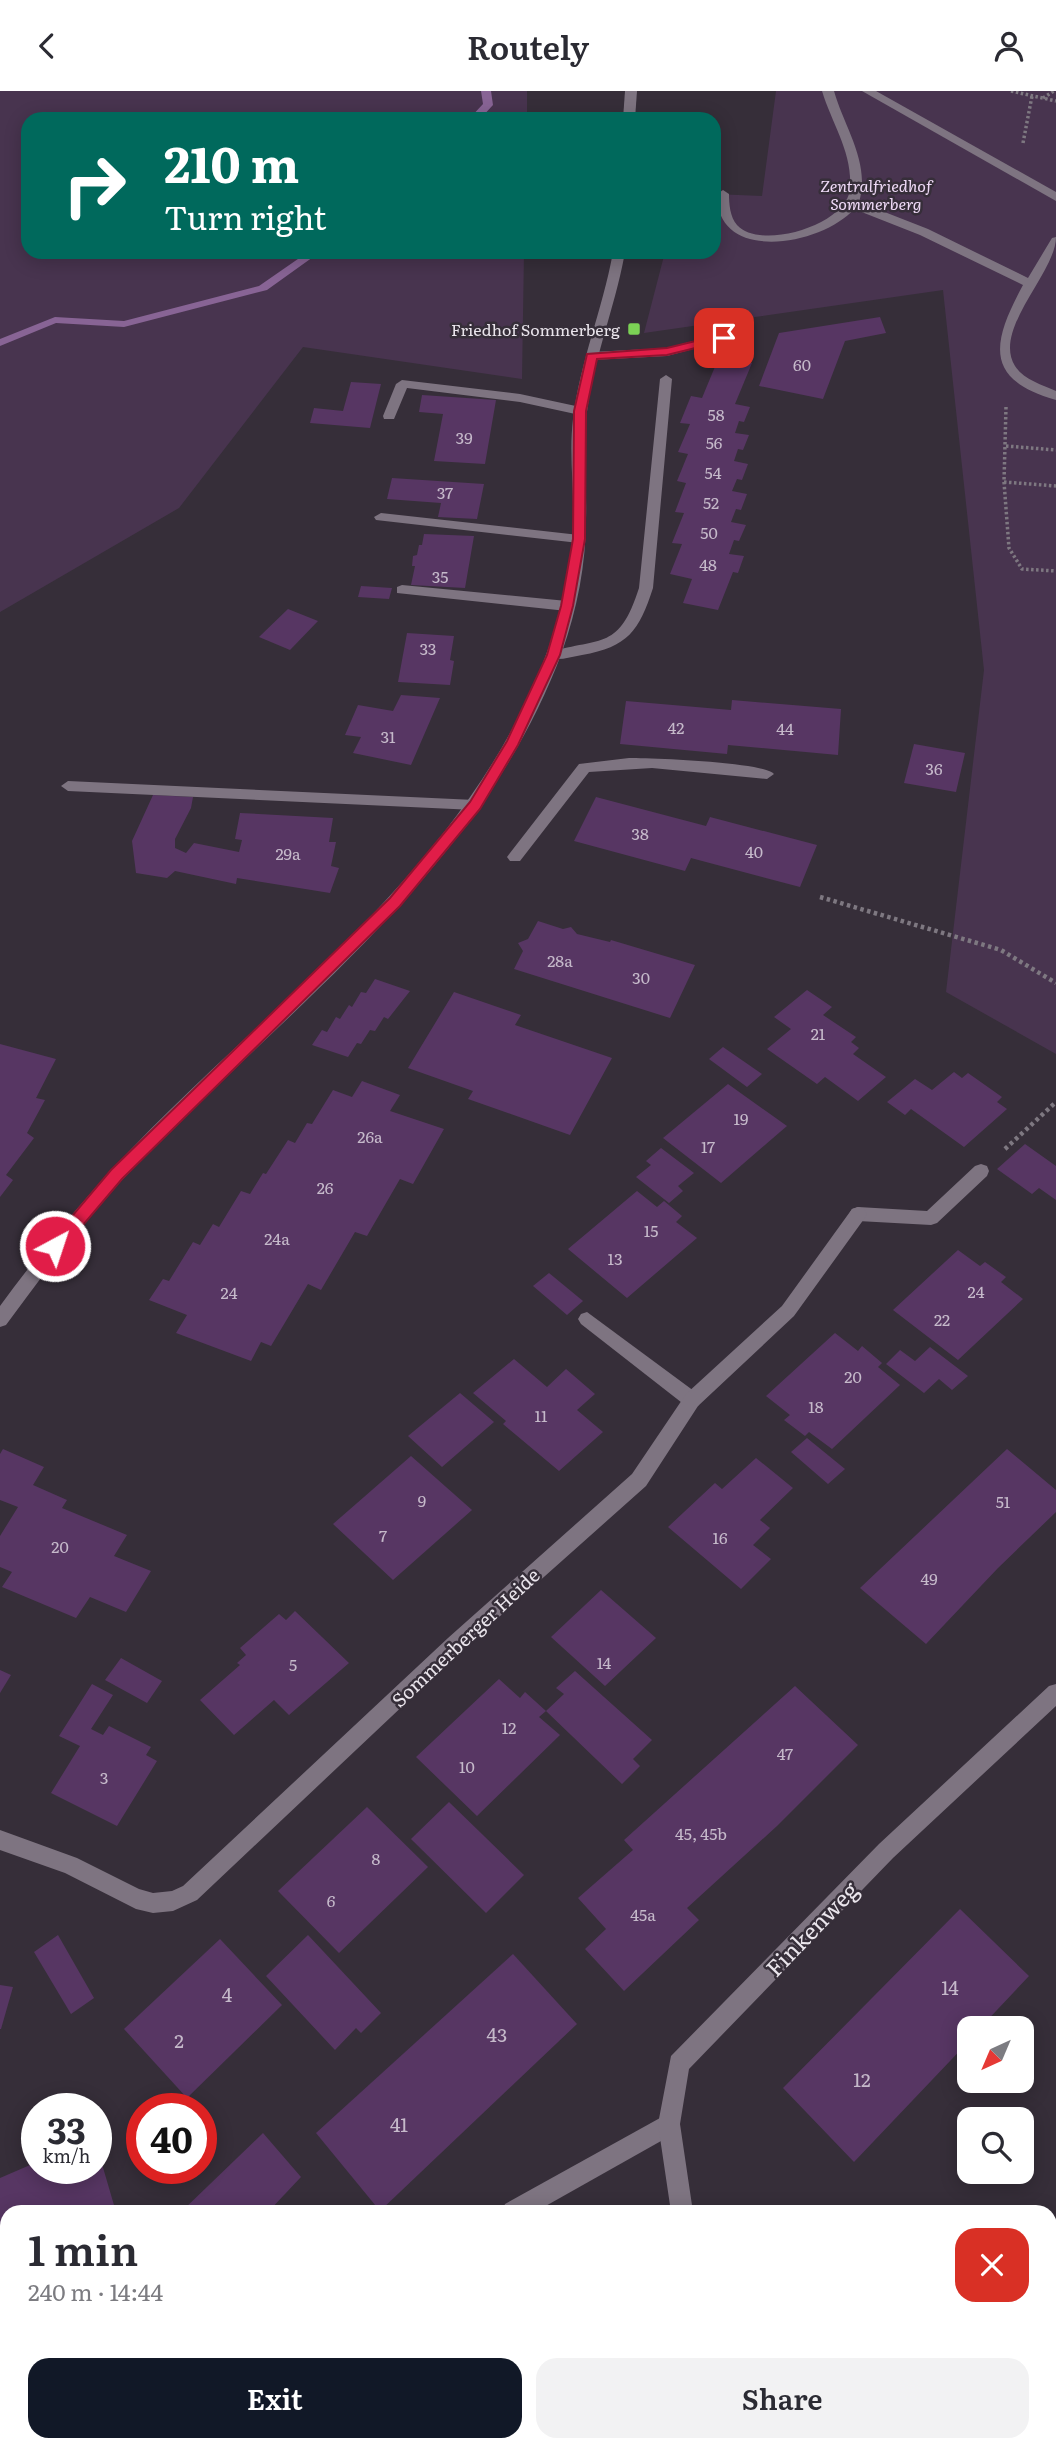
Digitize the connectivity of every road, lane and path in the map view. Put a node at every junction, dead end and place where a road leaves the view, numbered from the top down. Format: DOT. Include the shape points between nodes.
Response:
graph roads {
  1 [pos="631,91"];
  2 [pos="828,91"];
  3 [pos="868,91"];
  4 [pos="1011,91"];
  5 [pos="1054,91"];
  6 [pos="1032,96"];
  7 [pos="1043,98"];
  8 [pos="1056,101"];
  9 [pos="630,112"];
  10 [pos="1017,175"];
  11 [pos="723,194"];
  12 [pos="1056,197"];
  13 [pos="852,204"];
  14 [pos="1056,241"];
  15 [pos="618,259"];
  16 [pos="1032,285"];
  17 [pos="738,333"];
  18 [pos="592,356"];
  19 [pos="1007,365"];
  20 [pos="666,379"];
  21 [pos="1056,397"];
  22 [pos="580,411"];
  23 [pos="389,416"];
  24 [pos="1006,446"];
  25 [pos="1056,450"];
  26 [pos="1004,482"];
  27 [pos="1056,486"];
  28 [pos="382,517"];
  29 [pos="579,539"];
  30 [pos="1056,571"];
  31 [pos="402,590"];
  32 [pos="567,606"];
  33 [pos="554,655"];
  34 [pos="767,774"];
  35 [pos="68,786"];
  36 [pos="475,805"];
  37 [pos="515,857"];
  38 [pos="820,897"];
  39 [pos="1056,983"];
  40 [pos="1056,1102"];
  41 [pos="981,1171"];
  42 [pos="587,1319"];
  43 [pos="0,1320"];
  44 [pos="692,1400"];
  45 [pos="1056,1693"];
  46 [pos="0,1840"];
  47 [pos="669,2124"];
  48 [pos="525,2205"];
  49 [pos="680,2205"];
  1 -- 9 [label="street"];
  2 -- 13 [label="street" via="857,180"];
  3 -- 10 [label="street"];
  4 -- 6 [label="path"];
  5 -- 7 [label="path"];
  6 -- 7 [label="path"];
  6 -- 10 [label="path"];
  7 -- 8 [label="path"];
  10 -- 12 [label="street"];
  11 -- 13 [label="street" via="722,208 734,228 743,235 772,238 816,228 836,219"];
  13 -- 16 [label="street" via="924,232"];
  14 -- 16 [label="street"];
  15 -- 18 [label="street" via="613,292"];
  16 -- 19 [label="street" via="1009,323 1002,348"];
  17 -- 18 [label="street" via="667,352"];
  18 -- 22 [label="street"];
  19 -- 21 [label="street" via="1024,381"];
  19 -- 24 [label="path"];
  20 -- 33 [label="street" via="646,588 640,610 630,630 617,641"];
  22 -- 23 [label="street" via="520,398 402,384"];
  22 -- 29 [label="street"];
  24 -- 25 [label="path"];
  24 -- 26 [label="path"];
  26 -- 27 [label="path"];
  26 -- 30 [label="path" via="1009,548 1023,569"];
  28 -- 29 [label="street"];
  29 -- 32 [label="street"];
  31 -- 32 [label="street"];
  32 -- 33 [label="street"];
  33 -- 36 [label="street" via="530,710"];
  34 -- 37 [label="street" via="638,762 584,768"];
  35 -- 36 [label="street"];
  36 -- 43 [label="street" via="395,902 117,1174"];
  38 -- 39 [label="path" via="1001,950"];
  40 -- 41 [label="path"];
  41 -- 44 [label="street, Sommerberger Heide" via="932,1217 858,1214 788,1311"];
  42 -- 44 [label="street"];
  44 -- 46 [label="street, Sommerberger Heide" via="639,1480 455,1644 190,1893 173,1902 136,1899 71,1865"];
  45 -- 47 [label="street, Finkenweg" via="886,1851 679,2064"];
  47 -- 48 [label="street"];
  47 -- 49 [label="street, Finkenweg"];
}
